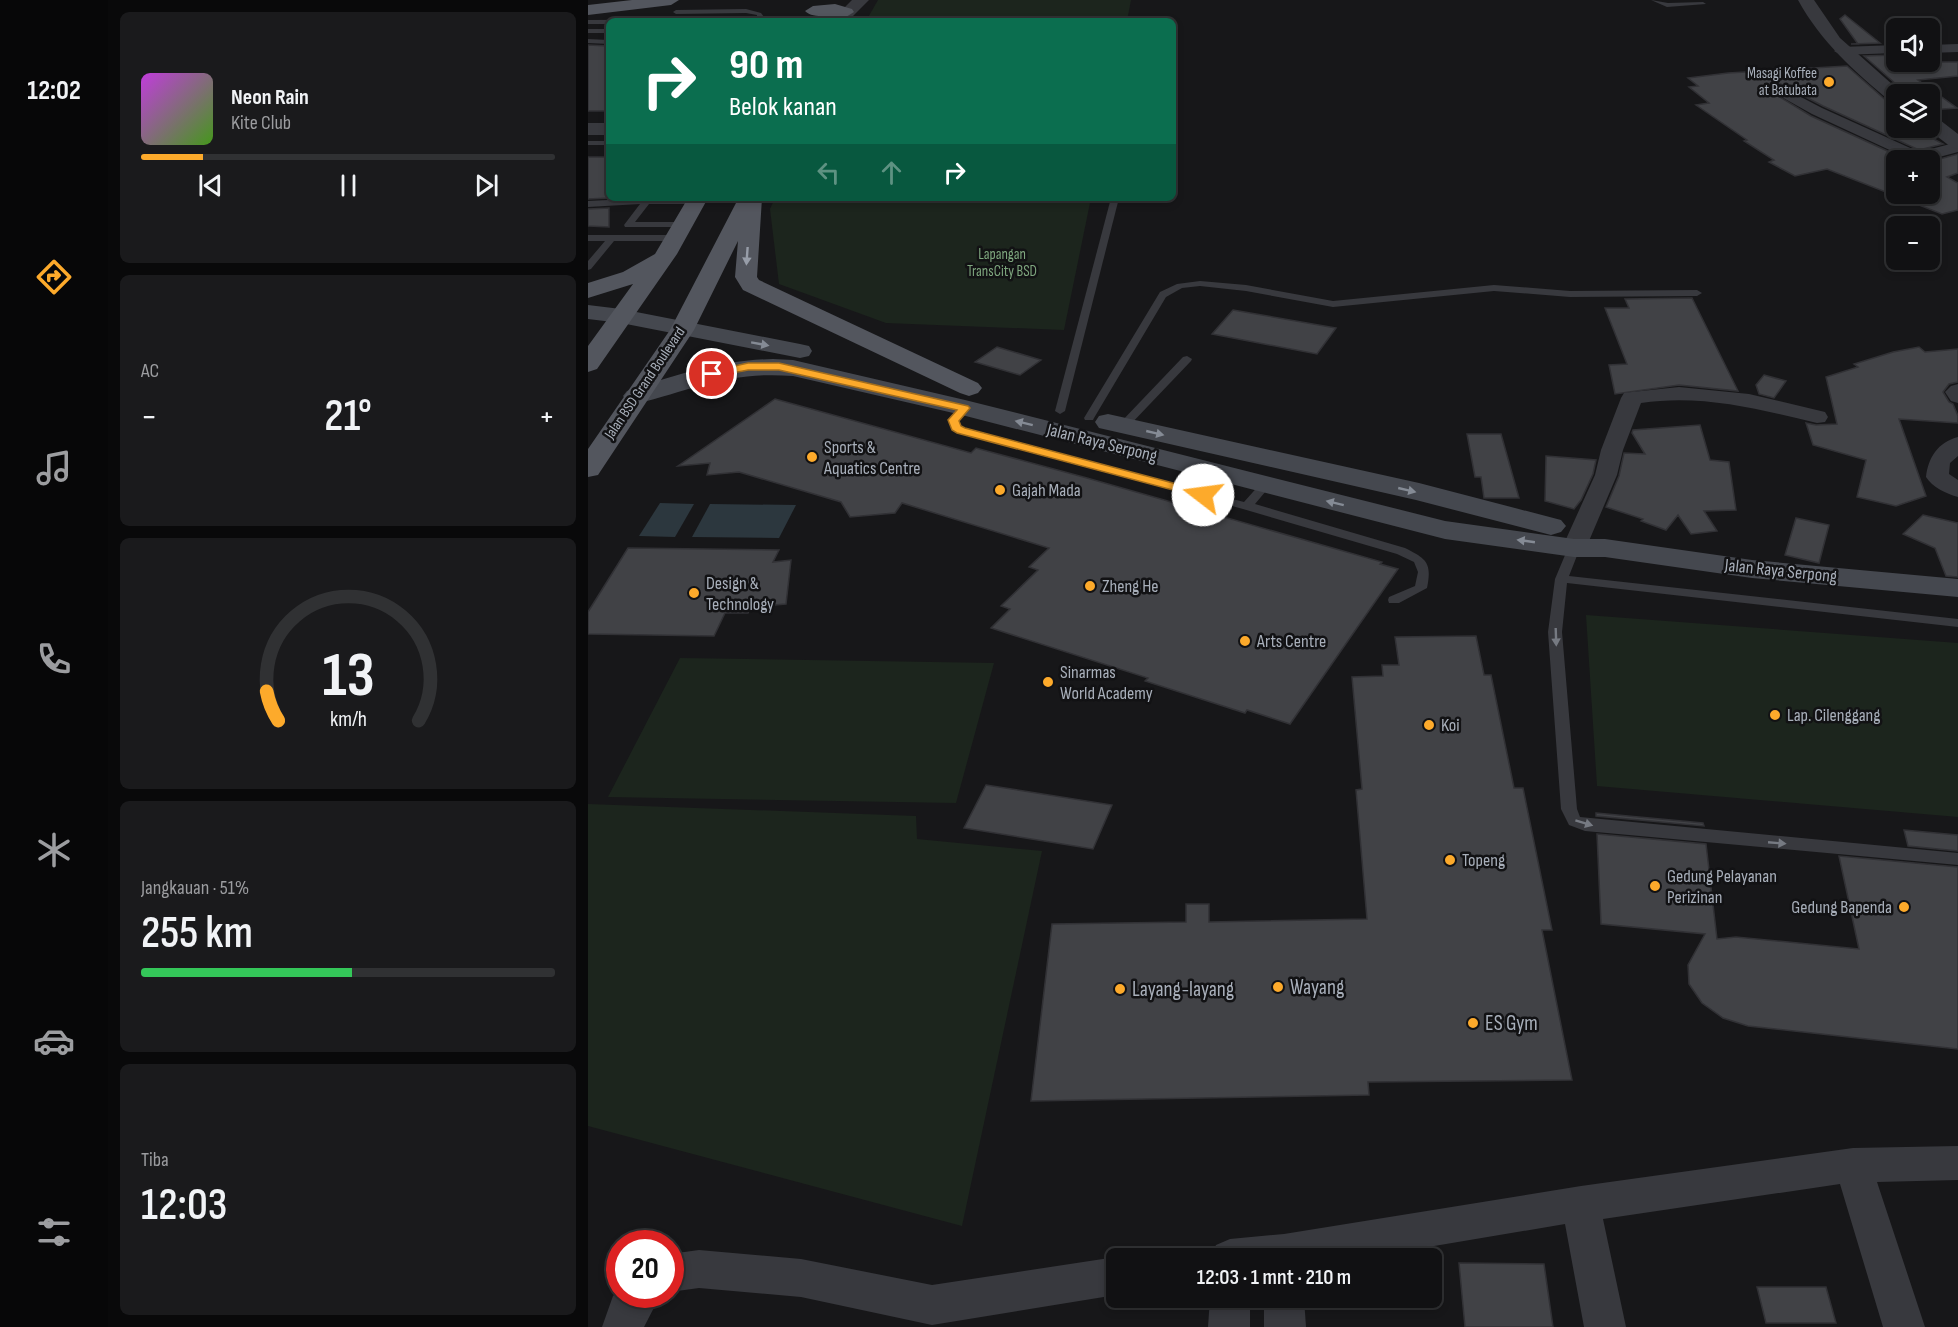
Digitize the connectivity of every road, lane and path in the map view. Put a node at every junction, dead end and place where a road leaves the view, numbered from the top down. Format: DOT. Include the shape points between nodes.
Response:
graph roads {
  1 [pos="861,0"];
  2 [pos="1654,0"];
  3 [pos="1806,0"];
  4 [pos="1702,2"];
  5 [pos="673,6"];
  6 [pos="812,8"];
  7 [pos="588,10"];
  8 [pos="1708,11"];
  9 [pos="847,12"];
  10 [pos="761,18"];
  11 [pos="588,22"];
  12 [pos="606,22"];
  13 [pos="588,31"];
  14 [pos="606,31"];
  15 [pos="588,41"];
  16 [pos="606,42"];
  17 [pos="1958,48"];
  18 [pos="1886,49"];
  19 [pos="1940,49"];
  20 [pos="1841,51"];
  21 [pos="1774,87"];
  22 [pos="1886,89"];
  23 [pos="588,129"];
  24 [pos="606,129"];
  25 [pos="1940,131"];
  26 [pos="606,142"];
  27 [pos="588,143"];
  28 [pos="1958,145"];
  29 [pos="588,151"];
  30 [pos="606,151"];
  31 [pos="647,201"];
  32 [pos="696,201"];
  33 [pos="748,201"];
  34 [pos="750,201"];
  35 [pos="1114,201"];
  36 [pos="588,204"];
  37 [pos="612,238"];
  38 [pos="675,239"];
  39 [pos="588,240"];
  40 [pos="588,267"];
  41 [pos="588,291"];
  42 [pos="1697,293"];
  43 [pos="588,312"];
  44 [pos="618,321"];
  45 [pos="588,324"];
  46 [pos="678,335"];
  47 [pos="1187,359"];
  48 [pos="588,364"];
  49 [pos="1958,390"];
  50 [pos="636,396"];
  51 [pos="1958,397"];
  52 [pos="967,398"];
  53 [pos="1060,411"];
  54 [pos="1817,417"];
  55 [pos="1089,418"];
  56 [pos="1124,425"];
  57 [pos="1958,444"];
  58 [pos="588,469"];
  59 [pos="1265,485"];
  60 [pos="1958,490"];
  61 [pos="1466,505"];
  62 [pos="1247,506"];
  63 [pos="1445,530"];
  64 [pos="1586,543"];
  65 [pos="1561,579"];
  66 [pos="1958,588"];
  67 [pos="1394,600"];
  68 [pos="1958,623"];
  69 [pos="1958,859"];
  70 [pos="1958,1163"];
  71 [pos="1852,1165"];
  72 [pos="1581,1204"];
  73 [pos="1330,1248"];
  74 [pos="684,1271"];
  75 [pos="1106,1278"];
  76 [pos="630,1308"];
  77 [pos="1230,1308"];
  78 [pos="1284,1308"];
  79 [pos="930,1316"];
  80 [pos="623,1327"];
  81 [pos="1229,1327"];
  82 [pos="1285,1327"];
  83 [pos="1605,1327"];
  84 [pos="1904,1327"];
  1 -- 9 [label="street"];
  2 -- 4 [label="lane" via="1667,4"];
  3 -- 20 [label="street" via="1825,33"];
  4 -- 8 [label="lane"];
  5 -- 7 [label="main road"];
  5 -- 10 [label="lane" via="746,11"];
  6 -- 9 [label="main road"];
  11 -- 12 [label="lane"];
  13 -- 14 [label="lane"];
  15 -- 16 [label="lane"];
  17 -- 19 [label="street"];
  18 -- 20 [label="street"];
  20 -- 22 [label="street"];
  21 -- 28 [label="street" via="1913,156 1923,157"];
  23 -- 24 [label="street"];
  25 -- 28 [label="street"];
  26 -- 27 [label="lane"];
  29 -- 30 [label="lane"];
  31 -- 36 [label="lane"];
  31 -- 38 [label="lane" via="628,225"];
  32 -- 38 [label="main road"];
  33 -- 46 [label="main road, Jalan BSD Grand Boulevard"];
  34 -- 52 [label="main road, one-way" via="746,278 751,285"];
  35 -- 53 [label="lane"];
  37 -- 38 [label="lane"];
  37 -- 39 [label="lane"];
  37 -- 40 [label="lane"];
  38 -- 41 [label="main road" via="631,277"];
  38 -- 44 [label="main road"];
  42 -- 55 [label="lane" via="1570,294 1494,288 1333,304 1228,285 1182,286 1164,293 1154,307"];
  43 -- 44 [label="main road"];
  44 -- 45 [label="main road, Jalan Raya Serpong"];
  44 -- 46 [label="main road, Jalan Raya Serpong"];
  44 -- 48 [label="main road"];
  46 -- 50 [label="main road, Jalan BSD Grand Boulevard"];
  46 -- 52 [label="main road, Jalan Raya Serpong, one-way" via="822,356"];
  47 -- 56 [label="lane"];
  49 -- 51 [label="street"];
  50 -- 52 [label="main road, Jalan Raya Serpong" via="729,370 765,366"];
  50 -- 58 [label="main road, Jalan BSD Grand Boulevard"];
  52 -- 53 [label="main road, Jalan Raya Serpong"];
  59 -- 52 [label="main road, Jalan Raya Serpong, one-way"];
  52 -- 62 [label="lane" via="954,420 961,430"];
  53 -- 55 [label="main road, Jalan Raya Serpong"];
  54 -- 64 [label="street" via="1726,395 1665,393 1632,398 1612,450"];
  55 -- 56 [label="main road, Jalan Raya Serpong"];
  56 -- 61 [label="main road, Jalan Raya Serpong, one-way"];
  57 -- 60 [label="street" via="1939,460 1937,477"];
  59 -- 62 [label="lane"];
  63 -- 59 [label="main road, Jalan Raya Serpong, one-way"];
  61 -- 63 [label="main road"];
  61 -- 64 [label="main road, Jalan Raya Serpong"];
  62 -- 67 [label="lane" via="1401,551 1419,560 1424,572 1421,588"];
  64 -- 63 [label="main road, Jalan Raya Serpong, one-way"];
  64 -- 65 [label="lane"];
  64 -- 66 [label="main road, Jalan Raya Serpong" via="1752,569"];
  65 -- 68 [label="lane"];
  65 -- 69 [label="lane, one-way" via="1555,632 1569,809 1574,821"];
  70 -- 71 [label="street"];
  71 -- 72 [label="street"];
  71 -- 84 [label="street"];
  72 -- 73 [label="street"];
  72 -- 83 [label="street"];
  74 -- 79 [label="street" via="801,1278"];
  75 -- 79 [label="street"];
  76 -- 80 [label="street"];
  77 -- 81 [label="street"];
  78 -- 82 [label="street"];
}
